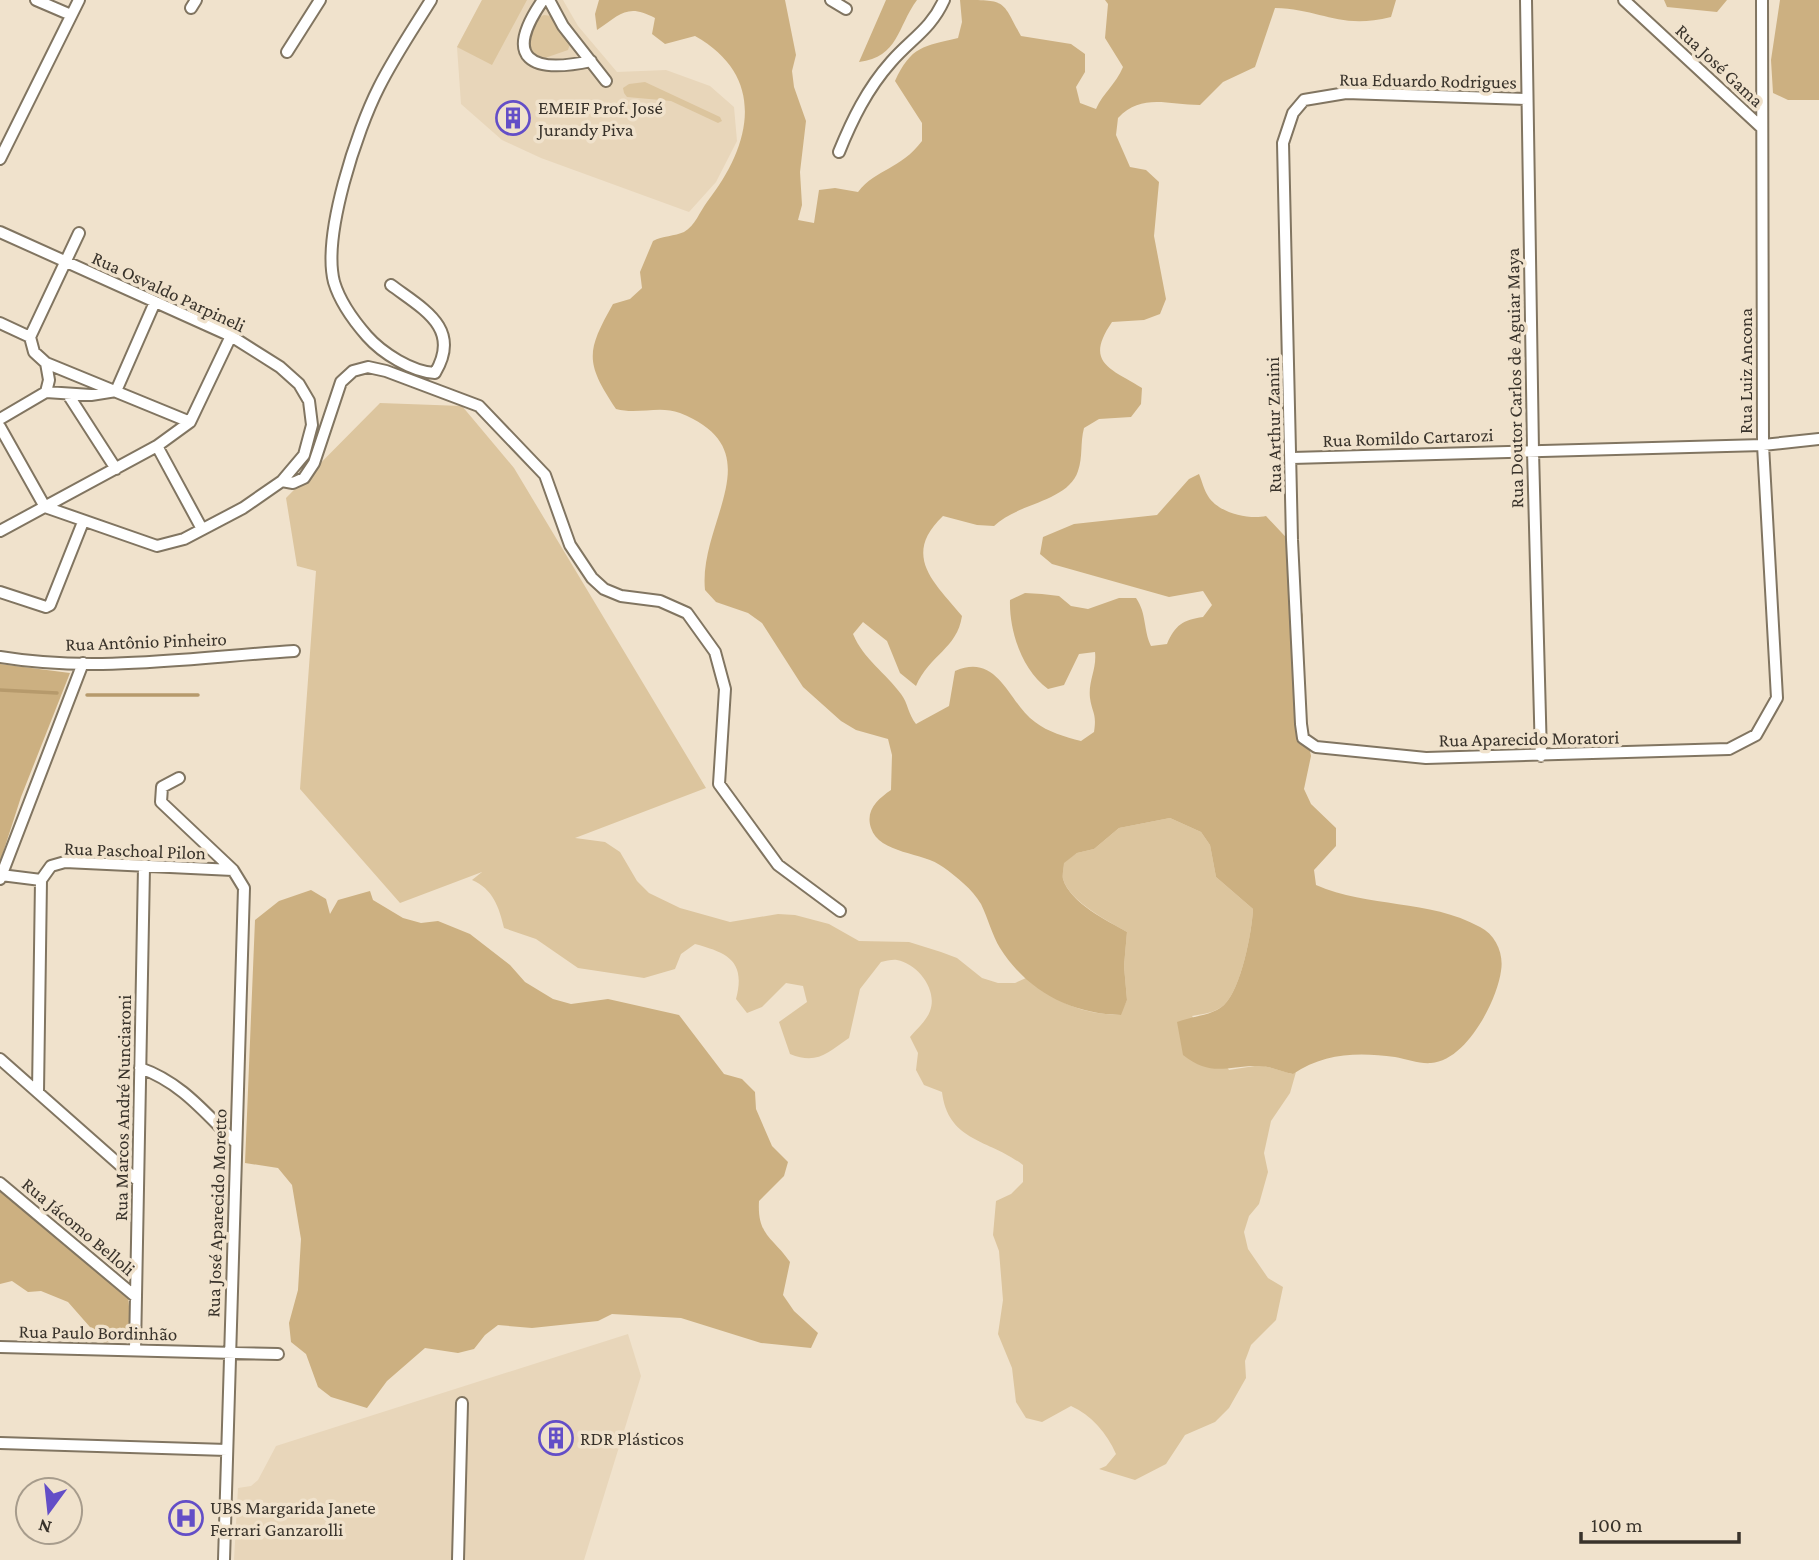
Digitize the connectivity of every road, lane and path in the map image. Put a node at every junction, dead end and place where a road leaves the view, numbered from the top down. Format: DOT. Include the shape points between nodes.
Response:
graph roads {
  1 [pos="36,0"];
  2 [pos="79,0"];
  3 [pos="320,0"];
  4 [pos="431,0"];
  5 [pos="543,0"];
  6 [pos="549,0"];
  7 [pos="831,0"];
  8 [pos="944,0"];
  9 [pos="1526,0"];
  10 [pos="1624,0"];
  11 [pos="1762,0"];
  12 [pos="846,9"];
  13 [pos="71,15"];
  14 [pos="287,52"];
  15 [pos="591,61"];
  16 [pos="606,81"];
  17 [pos="1527,99"];
  18 [pos="1293,113"];
  19 [pos="1761,127"];
  20 [pos="839,152"];
  21 [pos="0,159"];
  22 [pos="0,232"];
  23 [pos="79,233"];
  24 [pos="65,261"];
  25 [pos="391,285"];
  26 [pos="155,302"];
  27 [pos="0,323"];
  28 [pos="231,336"];
  29 [pos="30,337"];
  30 [pos="46,363"];
  31 [pos="116,391"];
  32 [pos="46,392"];
  33 [pos="69,396"];
  34 [pos="0,419"];
  35 [pos="190,422"];
  36 [pos="0,427"];
  37 [pos="1819,439"];
  38 [pos="1763,445"];
  39 [pos="157,446"];
  40 [pos="1533,451"];
  41 [pos="1292,458"];
  42 [pos="116,469"];
  43 [pos="282,481"];
  44 [pos="46,507"];
  45 [pos="83,522"];
  46 [pos="202,529"];
  47 [pos="0,531"];
  48 [pos="0,592"];
  49 [pos="294,651"];
  50 [pos="0,657"];
  51 [pos="83,663"];
  52 [pos="1756,735"];
  53 [pos="1303,738"];
  54 [pos="1541,756"];
  55 [pos="178,778"];
  56 [pos="144,867"];
  57 [pos="233,870"];
  58 [pos="1,877"];
  59 [pos="41,880"];
  60 [pos="840,911"];
  61 [pos="0,1059"];
  62 [pos="140,1068"];
  63 [pos="38,1093"];
  64 [pos="235,1142"];
  65 [pos="138,1181"];
  66 [pos="0,1183"];
  67 [pos="136,1297"];
  68 [pos="0,1347"];
  69 [pos="135,1350"];
  70 [pos="230,1352"];
  71 [pos="278,1354"];
  72 [pos="462,1403"];
  73 [pos="0,1443"];
  74 [pos="227,1450"];
  75 [pos="224,1560"];
  76 [pos="458,1560"];
  1 -- 13 [label="street"];
  2 -- 13 [label="street"];
  3 -- 14 [label="street"];
  4 -- 25 [label="street" via="380,85 351,160 335,220 334,281 351,317 375,346 422,372 435,373 443,360 444,337 437,320"];
  5 -- 15 [label="street" via="525,30 526,54 537,65 547,67"];
  6 -- 15 [label="street"];
  7 -- 12 [label="street"];
  8 -- 20 [label="street" via="934,21 891,61 873,85"];
  9 -- 17 [label="street, Rua Doutor Carlos de Aguiar Maya"];
  10 -- 19 [label="street, Rua José Gama"];
  11 -- 19 [label="street, Rua Luiz Ancona"];
  13 -- 21 [label="street"];
  15 -- 16 [label="street"];
  17 -- 18 [label="street, Rua Eduardo Rodrigues" via="1346,93 1304,100"];
  17 -- 40 [label="street, Rua Doutor Carlos de Aguiar Maya"];
  18 -- 41 [label="street, Rua Arthur Zanini" via="1283,142"];
  19 -- 38 [label="street, Rua Luiz Ancona"];
  22 -- 24 [label="street, Rua Osvaldo Parpineli"];
  23 -- 24 [label="street"];
  24 -- 26 [label="street, Rua Osvaldo Parpineli"];
  24 -- 29 [label="street"];
  26 -- 28 [label="street, Rua Osvaldo Parpineli"];
  26 -- 31 [label="street"];
  27 -- 29 [label="street"];
  28 -- 35 [label="street"];
  28 -- 43 [label="street, Rua Osvaldo Parpineli" via="280,367 309,401 312,425 304,455"];
  29 -- 30 [label="street" via="34,352"];
  30 -- 31 [label="street"];
  30 -- 32 [label="street"];
  31 -- 33 [label="street"];
  31 -- 35 [label="street"];
  32 -- 33 [label="street"];
  32 -- 34 [label="street"];
  33 -- 42 [label="street"];
  35 -- 39 [label="street"];
  36 -- 44 [label="street"];
  37 -- 38 [label="street, Rua Romildo Cartarozi"];
  38 -- 40 [label="street, Rua Romildo Cartarozi"];
  38 -- 52 [label="street, Rua Luiz Ancona" via="1777,698"];
  39 -- 42 [label="street"];
  39 -- 46 [label="street"];
  40 -- 41 [label="street, Rua Romildo Cartarozi"];
  40 -- 54 [label="street, Rua Doutor Carlos de Aguiar Maya"];
  41 -- 53 [label="street, Rua Arthur Zanini"];
  42 -- 44 [label="street"];
  43 -- 46 [label="street, Rua Osvaldo Parpineli"];
  43 -- 60 [label="street" via="304,478 314,463 341,383 353,371 368,367 386,371 479,407 545,475 570,545 592,578 621,596 660,601 687,614 708,642 725,689 719,785 778,865"];
  44 -- 45 [label="street, Rua Osvaldo Parpineli"];
  44 -- 47 [label="street"];
  45 -- 46 [label="street, Rua Osvaldo Parpineli" via="157,546"];
  45 -- 48 [label="street" via="52,603 47,607"];
  49 -- 51 [label="street, Rua Antônio Pinheiro"];
  50 -- 51 [label="street, Rua Antônio Pinheiro"];
  51 -- 58 [label="street"];
  52 -- 54 [label="street, Rua Aparecido Moratori" via="1729,749"];
  53 -- 54 [label="street, Rua Aparecido Moratori" via="1316,747 1426,758"];
  55 -- 57 [label="street" via="162,787 161,802"];
  56 -- 57 [label="street, Rua Paschoal Pilon"];
  56 -- 59 [label="street, Rua Paschoal Pilon" via="65,862 51,866"];
  56 -- 62 [label="street, Rua Marcos André Nunciaroni"];
  57 -- 64 [label="street, Rua José Aparecido Moretto" via="244,888"];
  58 -- 59 [label="street"];
  59 -- 63 [label="street"];
  61 -- 63 [label="street"];
  62 -- 64 [label="street" via="180,1088"];
  62 -- 65 [label="street, Rua Marcos André Nunciaroni"];
  63 -- 65 [label="street"];
  64 -- 70 [label="street, Rua José Aparecido Moretto"];
  65 -- 67 [label="street, Rua Marcos André Nunciaroni"];
  66 -- 67 [label="street, Rua Jácomo Belloli"];
  67 -- 69 [label="street, Rua Marcos André Nunciaroni"];
  68 -- 69 [label="street, Rua Paulo Bordinhão"];
  69 -- 70 [label="street, Rua Paulo Bordinhão"];
  70 -- 71 [label="street, Rua Paulo Bordinhão"];
  70 -- 74 [label="street, Rua José Aparecido Moretto"];
  72 -- 76 [label="street"];
  73 -- 74 [label="street"];
  74 -- 75 [label="street, Rua José Aparecido Moretto"];
}
